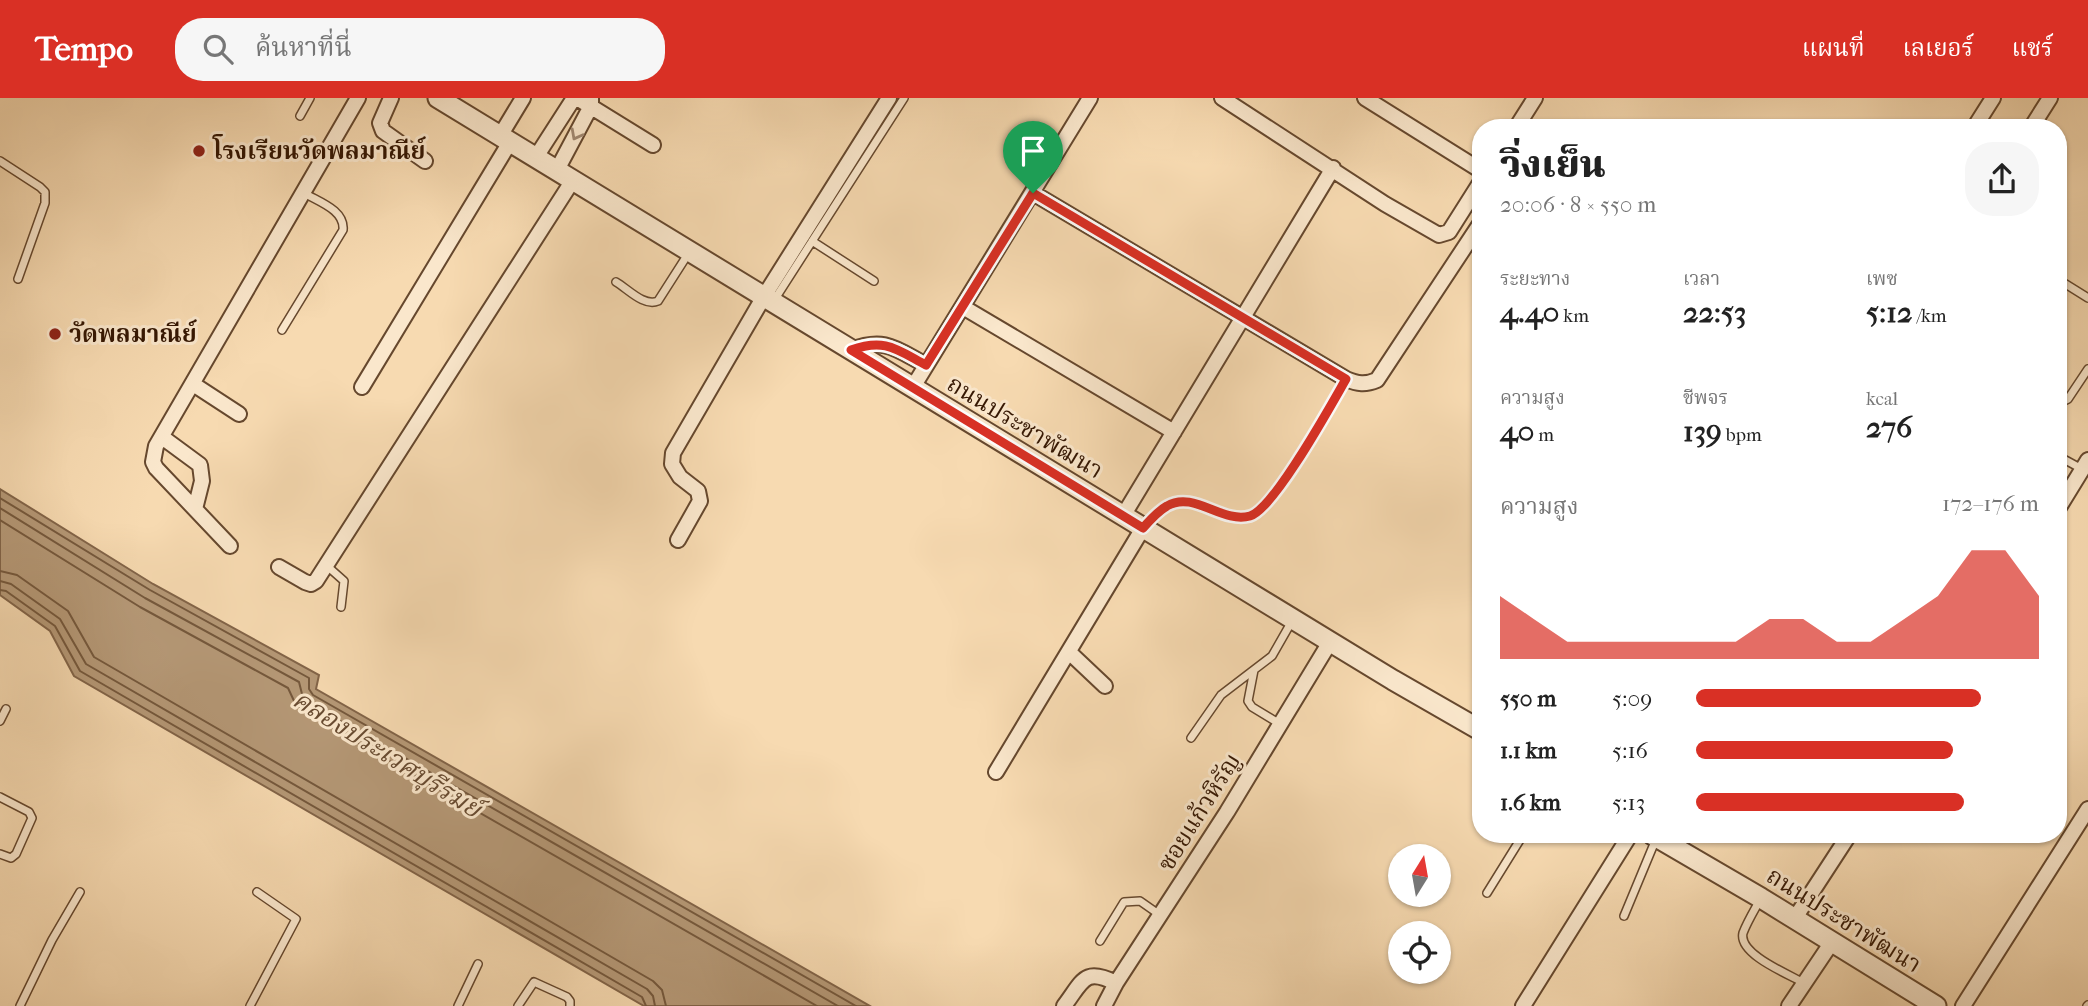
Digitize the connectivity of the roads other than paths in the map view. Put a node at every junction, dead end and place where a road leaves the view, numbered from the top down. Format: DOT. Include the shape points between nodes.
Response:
graph roads {
  1 [pos="310,98"];
  2 [pos="358,98"];
  3 [pos="391,98"];
  4 [pos="438,98"];
  5 [pos="523,98"];
  6 [pos="575,98"];
  7 [pos="889,98"];
  8 [pos="904,98"];
  9 [pos="1090,98"];
  10 [pos="1222,98"];
  11 [pos="1365,98"];
  12 [pos="1535,98"];
  13 [pos="1993,98"];
  14 [pos="2050,98"];
  15 [pos="591,102"];
  16 [pos="300,116"];
  17 [pos="1522,119"];
  18 [pos="1980,119"];
  19 [pos="2037,119"];
  20 [pos="505,139"];
  21 [pos="653,145"];
  22 [pos="536,157"];
  23 [pos="0,161"];
  24 [pos="425,161"];
  25 [pos="1472,165"];
  26 [pos="1332,168"];
  27 [pos="565,175"];
  28 [pos="304,193"];
  29 [pos="1033,193"];
  30 [pos="1472,196"];
  31 [pos="1472,236"];
  32 [pos="813,241"];
  33 [pos="690,251"];
  34 [pos="18,279"];
  35 [pos="874,281"];
  36 [pos="617,282"];
  37 [pos="2067,285"];
  38 [pos="2088,298"];
  39 [pos="768,300"];
  40 [pos="963,307"];
  41 [pos="1242,318"];
  42 [pos="282,330"];
  43 [pos="851,350"];
  44 [pos="926,365"];
  45 [pos="2088,369"];
  46 [pos="1346,379"];
  47 [pos="192,384"];
  48 [pos="362,387"];
  49 [pos="913,387"];
  50 [pos="2067,400"];
  51 [pos="239,414"];
  52 [pos="1174,432"];
  53 [pos="162,437"];
  54 [pos="2067,459"];
  55 [pos="2085,465"];
  56 [pos="2067,494"];
  57 [pos="195,509"];
  58 [pos="1123,516"];
  59 [pos="1143,528"];
  60 [pos="678,540"];
  61 [pos="230,546"];
  62 [pos="326,565"];
  63 [pos="279,567"];
  64 [pos="341,607"];
  65 [pos="1293,620"];
  66 [pos="1330,642"];
  67 [pos="1069,652"];
  68 [pos="1254,670"];
  69 [pos="1105,686"];
  70 [pos="6,709"];
  71 [pos="0,721"];
  72 [pos="1280,724"];
  73 [pos="1472,725"];
  74 [pos="1191,738"];
  75 [pos="996,772"];
  76 [pos="0,797"];
  77 [pos="2088,809"];
  78 [pos="2067,842"];
  79 [pos="1518,843"];
  80 [pos="1625,843"];
  81 [pos="1652,843"];
  82 [pos="1667,843"];
  83 [pos="1844,843"];
  84 [pos="2066,843"];
  85 [pos="0,854"];
  86 [pos="80,892"];
  87 [pos="257,892"];
  88 [pos="1487,893"];
  89 [pos="1761,898"];
  90 [pos="1160,915"];
  91 [pos="1624,916"];
  92 [pos="1795,918"];
  93 [pos="1100,941"];
  94 [pos="1832,942"];
  95 [pos="478,964"];
  96 [pos="1116,983"];
  97 [pos="1804,983"];
  98 [pos="20,1006"];
  99 [pos="250,1006"];
  100 [pos="458,1006"];
  101 [pos="518,1006"];
  102 [pos="570,1006"];
  103 [pos="1064,1006"];
  104 [pos="1104,1006"];
  105 [pos="1522,1006"];
  106 [pos="1790,1006"];
  107 [pos="1936,1006"];
  108 [pos="1963,1006"];
  1 -- 16 [label="lane"];
  2 -- 28 [label="street"];
  3 -- 24 [label="street" via="380,123 383,131"];
  4 -- 20 [label="street, ถนนประชาพัฒนา"];
  5 -- 20 [label="street"];
  6 -- 15 [label="street"];
  6 -- 22 [label="street"];
  7 -- 39 [label="street"];
  8 -- 32 [label="lane"];
  9 -- 29 [label="street"];
  10 -- 26 [label="street"];
  11 -- 25 [label="street"];
  12 -- 17 [label="street"];
  13 -- 18 [label="street"];
  14 -- 19 [label="street"];
  15 -- 21 [label="street"];
  15 -- 27 [label="street, one-way"];
  20 -- 22 [label="street, ถนนประชาพัฒนา"];
  20 -- 48 [label="street"];
  22 -- 27 [label="street, ถนนประชาพัฒนา"];
  23 -- 34 [label="lane" via="45,192"];
  26 -- 30 [label="street" via="1439,235 1449,232"];
  26 -- 41 [label="street"];
  27 -- 33 [label="street, ถนนประชาพัฒนา"];
  27 -- 62 [label="street"];
  28 -- 42 [label="lane" via="340,214 343,230"];
  28 -- 47 [label="street"];
  29 -- 40 [label="street"];
  29 -- 41 [label="street"];
  31 -- 46 [label="street" via="1377,380 1367,384"];
  32 -- 35 [label="lane"];
  32 -- 39 [label="lane"];
  33 -- 36 [label="lane" via="658,301 646,302"];
  33 -- 39 [label="street, ถนนประชาพัฒนา"];
  37 -- 38 [label="lane"];
  39 -- 43 [label="street, ถนนประชาพัฒนา"];
  39 -- 60 [label="street" via="673,453 672,464 698,491 700,501"];
  40 -- 44 [label="street"];
  40 -- 52 [label="street"];
  41 -- 46 [label="street"];
  41 -- 52 [label="street"];
  43 -- 44 [label="street" via="876,343 890,345"];
  43 -- 49 [label="street, ถนนประชาพัฒนา"];
  44 -- 49 [label="street"];
  45 -- 50 [label="lane"];
  46 -- 59 [label="lane" via="1267,504 1252,516 1236,518 1195,503 1174,502"];
  47 -- 51 [label="street"];
  47 -- 53 [label="street"];
  49 -- 58 [label="street, ถนนประชาพัฒนา"];
  52 -- 58 [label="street"];
  53 -- 57 [label="street" via="153,456 156,468"];
  53 -- 57 [label="street" via="200,465 202,481"];
  54 -- 55 [label="lane"];
  55 -- 56 [label="street"];
  57 -- 61 [label="street"];
  58 -- 59 [label="street, ถนนประชาพัฒนา"];
  59 -- 65 [label="street, ถนนประชาพัฒนา"];
  59 -- 67 [label="street"];
  62 -- 63 [label="street" via="312,584"];
  62 -- 64 [label="lane" via="344,582"];
  65 -- 66 [label="street, ถนนประชาพัฒนา"];
  65 -- 68 [label="lane" via="1272,656"];
  66 -- 72 [label="street, ซอยแก้วหิรัญ"];
  66 -- 73 [label="street, ถนนประชาพัฒนา"];
  67 -- 69 [label="street"];
  67 -- 75 [label="street"];
  68 -- 72 [label="lane" via="1248,701"];
  68 -- 74 [label="lane" via="1221,695"];
  70 -- 71 [label="lane"];
  72 -- 90 [label="street, ซอยแก้วหิรัญ"];
  76 -- 85 [label="lane" via="32,818 16,854 10,858"];
  77 -- 78 [label="street"];
  79 -- 88 [label="lane"];
  80 -- 105 [label="street"];
  81 -- 91 [label="lane"];
  82 -- 89 [label="street, ถนนประชาพัฒนา"];
  83 -- 92 [label="street"];
  84 -- 108 [label="street"];
  86 -- 98 [label="lane"];
  87 -- 99 [label="lane" via="296,919"];
  89 -- 92 [label="street, ถนนประชาพัฒนา"];
  89 -- 97 [label="lane" via="1743,943 1750,952"];
  90 -- 93 [label="lane" via="1140,901 1124,902"];
  90 -- 96 [label="street, ซอยแก้วหิรัญ"];
  92 -- 94 [label="street, ถนนประชาพัฒนา"];
  94 -- 97 [label="street"];
  94 -- 107 [label="street, ถนนประชาพัฒนา"];
  95 -- 100 [label="lane"];
  96 -- 103 [label="street" via="1091,974"];
  96 -- 104 [label="street, ซอยแก้วหิรัญ"];
  97 -- 106 [label="street"];
  101 -- 102 [label="lane" via="534,982 567,997"];
}
